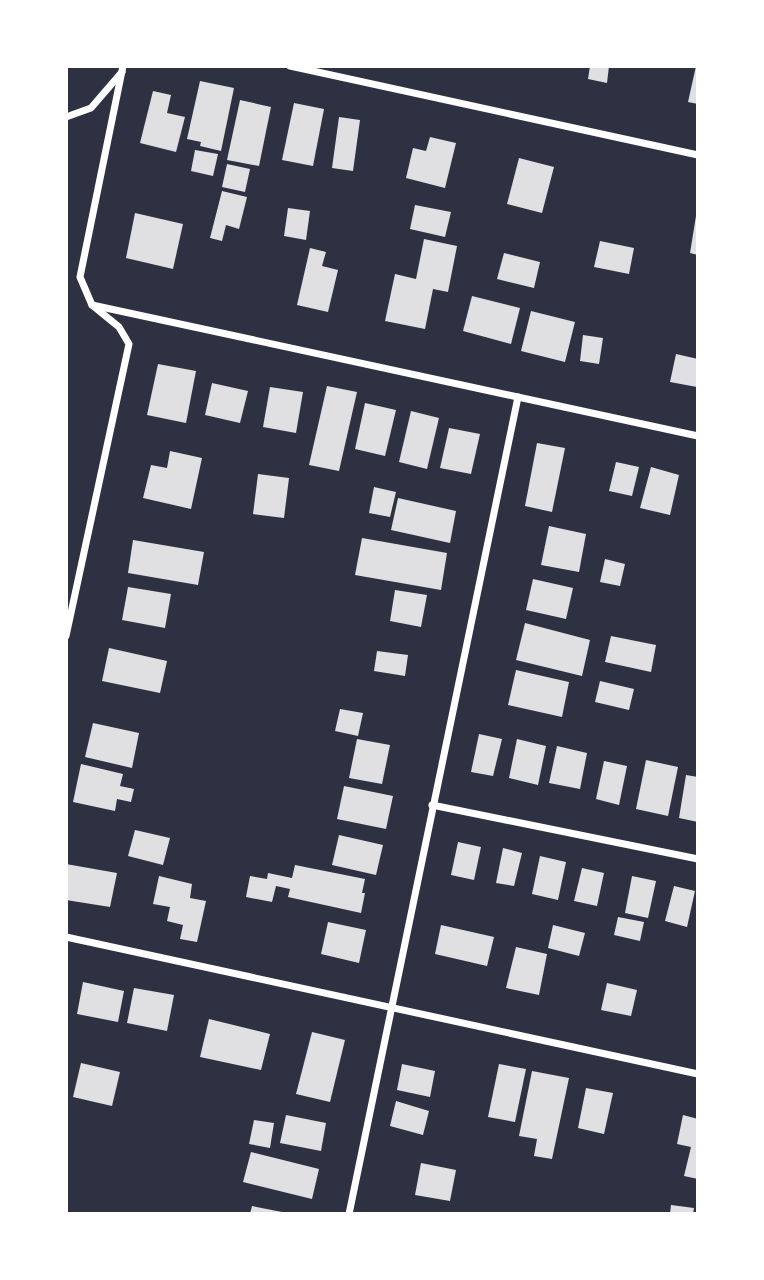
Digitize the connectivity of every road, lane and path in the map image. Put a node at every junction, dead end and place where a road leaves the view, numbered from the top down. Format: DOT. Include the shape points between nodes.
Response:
graph roads {
  1 [pos="290,66"];
  2 [pos="124,68"];
  3 [pos="66,117"];
  4 [pos="698,155"];
  5 [pos="92,305"];
  6 [pos="518,397"];
  7 [pos="698,436"];
  8 [pos="66,636"];
  9 [pos="432,805"];
  10 [pos="698,859"];
  11 [pos="66,937"];
  12 [pos="391,1007"];
  13 [pos="698,1074"];
  14 [pos="349,1213"];
  1 -- 4 [label="street"];
  2 -- 3 [label="street" via="91,108"];
  2 -- 5 [label="street" via="80,277"];
  5 -- 6 [label="street"];
  5 -- 8 [label="street" via="119,327 130,344"];
  6 -- 7 [label="street"];
  6 -- 9 [label="street"];
  9 -- 10 [label="street"];
  9 -- 12 [label="street"];
  11 -- 12 [label="street"];
  12 -- 13 [label="street"];
  12 -- 14 [label="street"];
}
